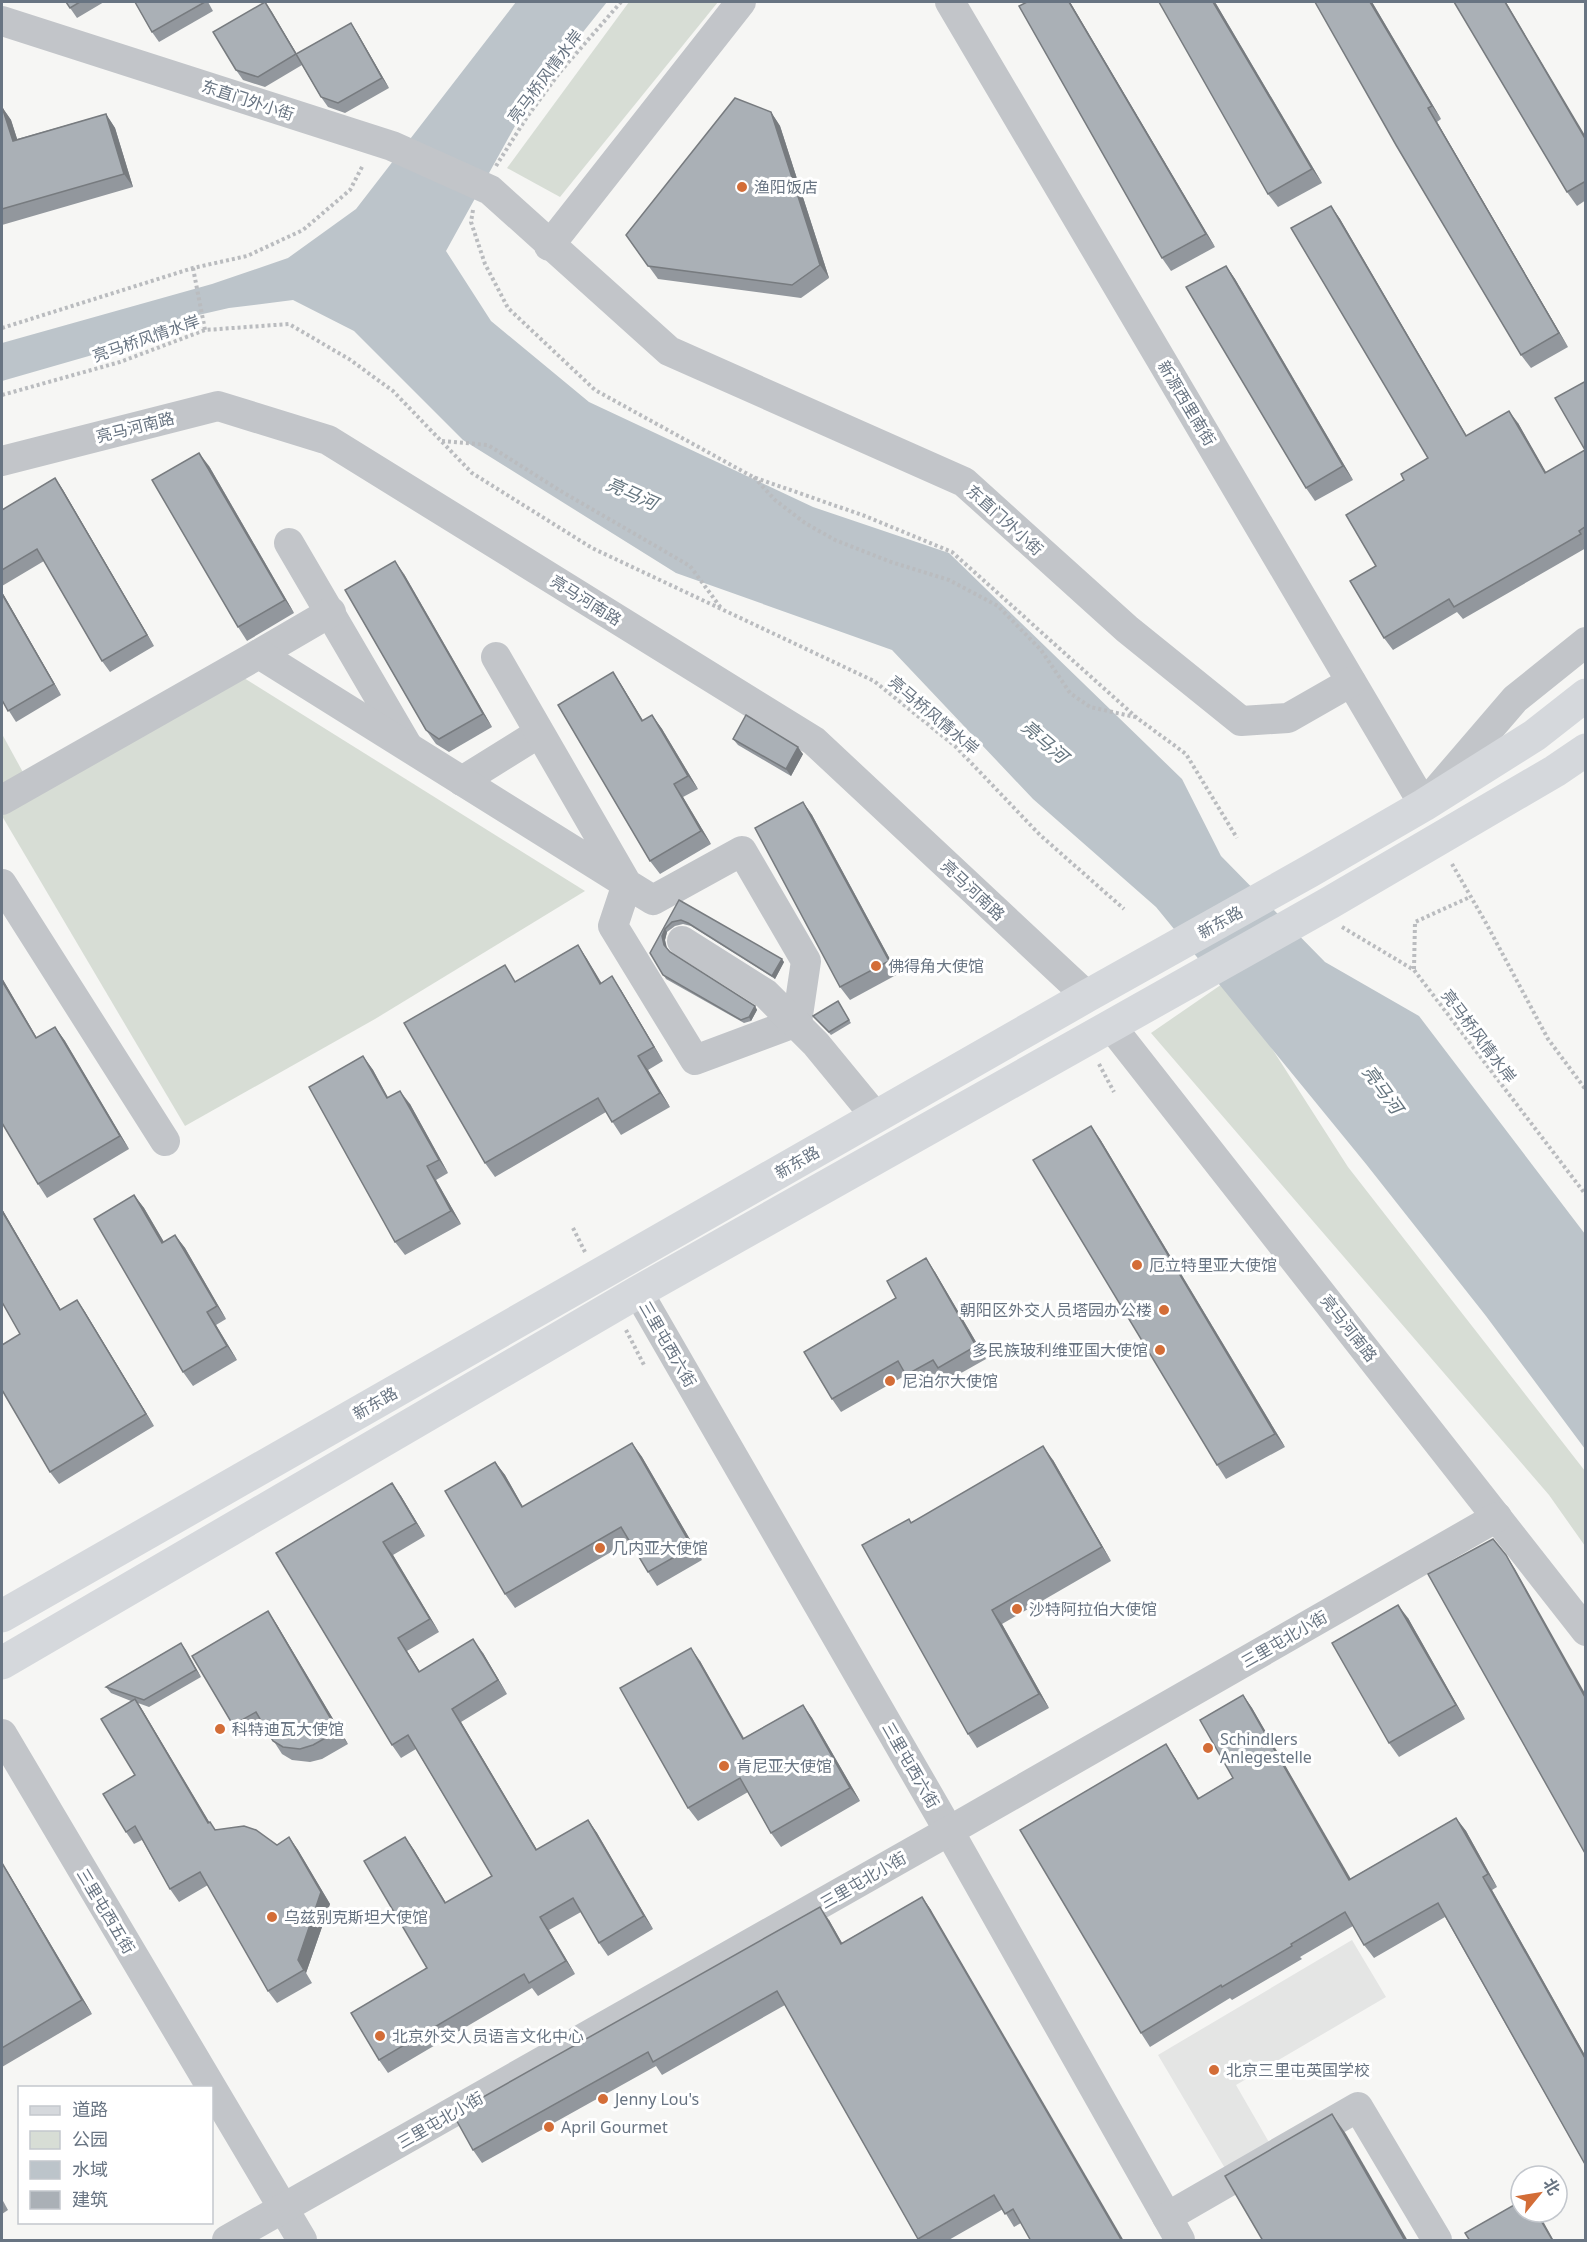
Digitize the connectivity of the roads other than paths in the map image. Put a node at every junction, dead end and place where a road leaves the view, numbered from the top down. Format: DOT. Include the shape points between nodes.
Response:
graph roads {
  1 [pos="741,2"];
  2 [pos="950,2"];
  3 [pos="2,21"];
  4 [pos="549,246"];
  5 [pos="2,461"];
  6 [pos="289,543"];
  7 [pos="331,612"];
  8 [pos="1586,642"];
  9 [pos="258,654"];
  10 [pos="496,657"];
  11 [pos="1351,682"];
  12 [pos="1586,695"];
  13 [pos="538,733"];
  14 [pos="410,748"];
  15 [pos="1586,750"];
  16 [pos="462,781"];
  17 [pos="2,800"];
  18 [pos="1424,805"];
  19 [pos="2,884"];
  20 [pos="627,884"];
  21 [pos="682,941"];
  22 [pos="1087,996"];
  23 [pos="796,1022"];
  24 [pos="1111,1026"];
  25 [pos="876,1117"];
  26 [pos="165,1141"];
  27 [pos="638,1292"];
  28 [pos="1497,1517"];
  29 [pos="2,1616"];
  30 [pos="1586,1631"];
  31 [pos="2,1663"];
  32 [pos="2,1734"];
  33 [pos="949,1832"];
  34 [pos="211,2086"];
  35 [pos="213,2090"];
  36 [pos="283,2208"];
  37 [pos="1174,2229"];
  38 [pos="226,2241"];
  39 [pos="302,2241"];
  40 [pos="1437,2241"];
  1 -- 4 [label="street"];
  2 -- 11 [label="street, 新源西里南街"];
  3 -- 4 [label="street, 东直门外小街" via="384,143 486,189"];
  4 -- 11 [label="street, 东直门外小街" via="669,351 964,482 1127,629 1241,721 1288,718"];
  5 -- 22 [label="street, 亮马河南路" via="218,406 328,440 814,741"];
  6 -- 7 [label="street"];
  7 -- 9 [label="street"];
  7 -- 14 [label="street"];
  8 -- 18 [label="street" via="1515,699"];
  9 -- 14 [label="street"];
  9 -- 17 [label="street"];
  10 -- 13 [label="street"];
  11 -- 18 [label="street, 新源西里南街"];
  12 -- 18 [label="main road, 新东路" via="1535,735"];
  13 -- 16 [label="street"];
  13 -- 20 [label="street"];
  14 -- 16 [label="street"];
  15 -- 24 [label="main road" via="1439,840 1334,914"];
  16 -- 20 [label="street"];
  18 -- 22 [label="main road, 新东路"];
  19 -- 26 [label="street"];
  20 -- 23 [label="street" via="613,927 695,1060"];
  20 -- 23 [label="street" via="653,900 742,851 806,961"];
  21 -- 23 [label="street" via="766,994"];
  22 -- 25 [label="main road, 新东路"];
  23 -- 25 [label="street"];
  24 -- 27 [label="main road"];
  24 -- 28 [label="street, 亮马河南路"];
  25 -- 29 [label="main road, 新东路"];
  27 -- 31 [label="main road"];
  27 -- 33 [label="street, 三里屯西六街"];
  28 -- 30 [label="street, 亮马河南路"];
  28 -- 33 [label="street, 三里屯北小街"];
  32 -- 34 [label="street, 三里屯西五街"];
  33 -- 36 [label="street, 三里屯北小街"];
  33 -- 37 [label="street, 三里屯西六街"];
  35 -- 36 [label="street, 三里屯西五街"];
  36 -- 38 [label="street, 三里屯北小街"];
  36 -- 39 [label="street, 三里屯西五街"];
  37 -- 40 [label="street" via="1358,2107"];
}
